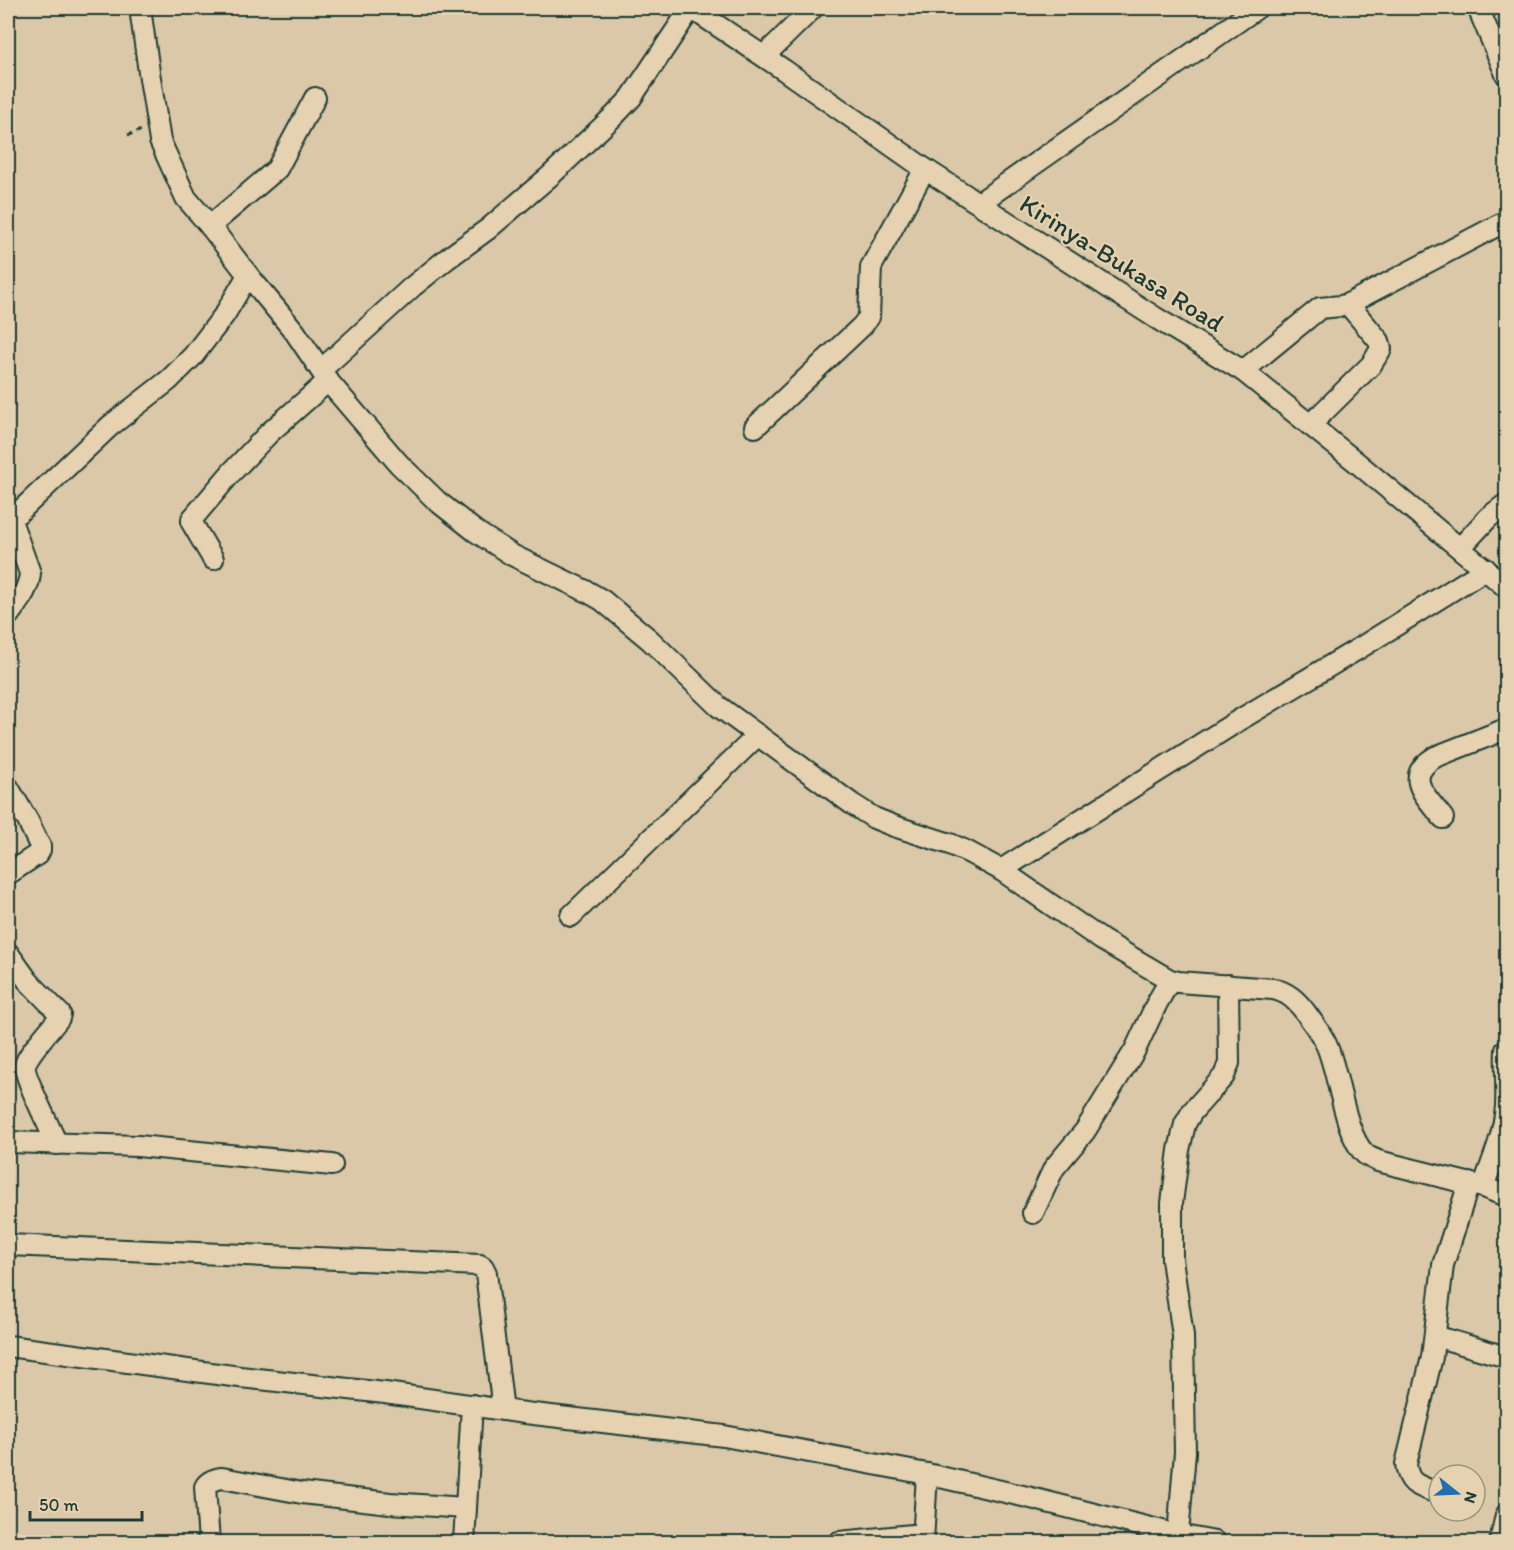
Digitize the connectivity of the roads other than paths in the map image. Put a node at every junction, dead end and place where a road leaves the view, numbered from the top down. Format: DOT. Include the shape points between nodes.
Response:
graph roads {
  1 [pos="140,8"];
  2 [pos="691,8"];
  3 [pos="813,8"];
  4 [pos="1257,8"];
  5 [pos="1478,8"];
  6 [pos="764,57"];
  7 [pos="1506,74"];
  8 [pos="315,98"];
  9 [pos="925,169"];
  10 [pos="979,204"];
  11 [pos="1506,220"];
  12 [pos="210,226"];
  13 [pos="248,275"];
  14 [pos="1348,304"];
  15 [pos="1243,371"];
  16 [pos="324,376"];
  17 [pos="1310,425"];
  18 [pos="755,427"];
  19 [pos="1506,504"];
  20 [pos="8,515"];
  21 [pos="1460,548"];
  22 [pos="213,559"];
  23 [pos="1486,569"];
  24 [pos="1506,587"];
  25 [pos="8,616"];
  26 [pos="1506,729"];
  27 [pos="758,735"];
  28 [pos="8,787"];
  29 [pos="1443,818"];
  30 [pos="1001,870"];
  31 [pos="8,874"];
  32 [pos="571,916"];
  33 [pos="8,953"];
  34 [pos="1170,980"];
  35 [pos="1228,985"];
  36 [pos="1506,1050"];
  37 [pos="8,1142"];
  38 [pos="57,1144"];
  39 [pos="332,1165"];
  40 [pos="1476,1185"];
  41 [pos="1506,1196"];
  42 [pos="1033,1213"];
  43 [pos="8,1245"];
  44 [pos="1435,1336"];
  45 [pos="8,1346"];
  46 [pos="1506,1357"];
  47 [pos="472,1406"];
  48 [pos="503,1410"];
  49 [pos="927,1474"];
  50 [pos="1427,1489"];
  51 [pos="466,1508"];
  52 [pos="1506,1515"];
  53 [pos="923,1538"];
  54 [pos="1178,1539"];
  55 [pos="210,1542"];
  56 [pos="464,1542"];
  57 [pos="839,1542"];
  58 [pos="1215,1542"];
  59 [pos="1500,1542"];
  1 -- 12 [label="street" via="160,141 186,198"];
  2 -- 6 [label="street, Kirinya-Bukasa Road"];
  2 -- 16 [label="street" via="631,98 615,115 488,229 412,287"];
  3 -- 6 [label="street"];
  4 -- 10 [label="street"];
  5 -- 7 [label="street"];
  6 -- 9 [label="street, Kirinya-Bukasa Road"];
  8 -- 12 [label="street" via="277,169"];
  9 -- 10 [label="street, Kirinya-Bukasa Road"];
  9 -- 18 [label="street" via="871,267 869,317"];
  10 -- 15 [label="street, Kirinya-Bukasa Road"];
  11 -- 14 [label="street"];
  12 -- 13 [label="street"];
  13 -- 16 [label="street" via="295,332"];
  13 -- 20 [label="street" via="225,314 170,380 110,426 18,513"];
  14 -- 15 [label="street" via="1320,308"];
  14 -- 17 [label="street" via="1379,341 1381,349 1371,365"];
  15 -- 17 [label="street, Kirinya-Bukasa Road"];
  16 -- 22 [label="street" via="192,519"];
  16 -- 27 [label="street" via="399,464 437,501 512,555 602,600 718,706"];
  17 -- 21 [label="street, Kirinya-Bukasa Road"];
  19 -- 21 [label="street"];
  20 -- 25 [label="street" via="30,573 25,592"];
  21 -- 23 [label="street, Kirinya-Bukasa Road"];
  23 -- 24 [label="street, Kirinya-Bukasa Road"];
  23 -- 30 [label="street"];
  26 -- 29 [label="street" via="1425,763 1418,783"];
  27 -- 30 [label="street" via="874,818 950,844"];
  27 -- 32 [label="street"];
  28 -- 31 [label="street" via="40,850"];
  30 -- 34 [label="street" via="1102,940"];
  33 -- 38 [label="street" via="60,1014 24,1068"];
  34 -- 35 [label="street"];
  34 -- 42 [label="street" via="1135,1050 1085,1131 1053,1168"];
  35 -- 40 [label="street" via="1279,990 1299,1005 1327,1046 1351,1129 1366,1155"];
  35 -- 54 [label="street" via="1229,1063 1224,1076 1185,1124 1172,1203 1172,1259 1183,1336 1185,1452"];
  36 -- 40 [label="street" via="1502,1134 1495,1157"];
  37 -- 38 [label="street"];
  38 -- 39 [label="street" via="138,1146"];
  40 -- 41 [label="street"];
  40 -- 44 [label="street" via="1443,1264"];
  43 -- 48 [label="street" via="480,1265 486,1273"];
  44 -- 46 [label="street"];
  44 -- 50 [label="street" via="1406,1464 1411,1481"];
  45 -- 47 [label="street"];
  47 -- 48 [label="street"];
  47 -- 51 [label="street"];
  48 -- 49 [label="street" via="724,1436"];
  49 -- 53 [label="street"];
  49 -- 54 [label="street"];
  51 -- 55 [label="street" via="302,1493 214,1479 205,1487"];
  51 -- 56 [label="street"];
  52 -- 59 [label="street"];
  53 -- 57 [label="street"];
  54 -- 58 [label="street"];
}
